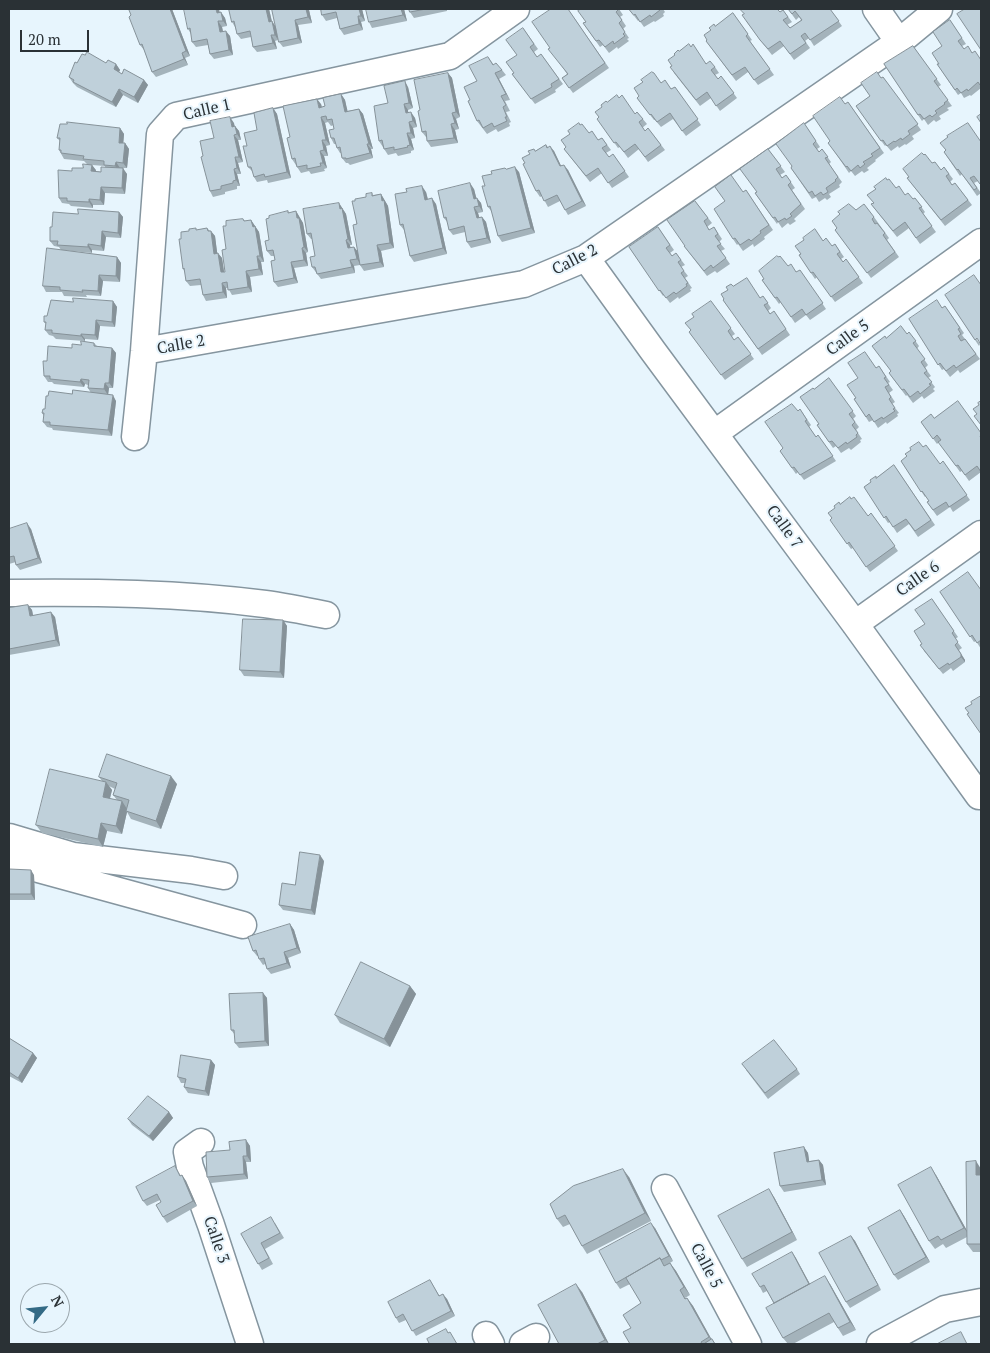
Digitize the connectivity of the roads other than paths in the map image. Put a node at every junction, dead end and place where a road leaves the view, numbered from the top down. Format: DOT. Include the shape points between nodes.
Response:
graph roads {
  1 [pos="516,9"];
  2 [pos="876,9"];
  3 [pos="939,9"];
  4 [pos="899,42"];
  5 [pos="981,242"];
  6 [pos="586,258"];
  7 [pos="144,351"];
  8 [pos="715,433"];
  9 [pos="135,437"];
  10 [pos="981,534"];
  11 [pos="9,593"];
  12 [pos="326,615"];
  13 [pos="856,624"];
  14 [pos="981,796"];
  15 [pos="9,837"];
  16 [pos="9,861"];
  17 [pos="224,876"];
  18 [pos="243,925"];
  19 [pos="201,1142"];
  20 [pos="665,1188"];
  21 [pos="981,1302"];
  22 [pos="250,1344"];
  23 [pos="748,1344"];
  24 [pos="880,1344"];
  1 -- 7 [label="street, Calle 1" via="450,56 176,116 160,134"];
  2 -- 4 [label="street"];
  3 -- 4 [label="street, Calle 2"];
  4 -- 6 [label="street, Calle 2"];
  5 -- 8 [label="street, Calle 5"];
  6 -- 7 [label="street, Calle 2" via="524,284"];
  6 -- 8 [label="street, Calle 7"];
  7 -- 9 [label="street, Calle 1"];
  8 -- 13 [label="street, Calle 7"];
  10 -- 13 [label="street, Calle 6"];
  11 -- 12 [label="street" via="180,596 266,604"];
  13 -- 14 [label="street, Calle 7"];
  15 -- 17 [label="street" via="73,856"];
  16 -- 18 [label="street"];
  19 -- 22 [label="street, Calle 3" via="187,1152 190,1167"];
  20 -- 23 [label="street, Calle 5"];
  21 -- 24 [label="street" via="946,1309"];
}
